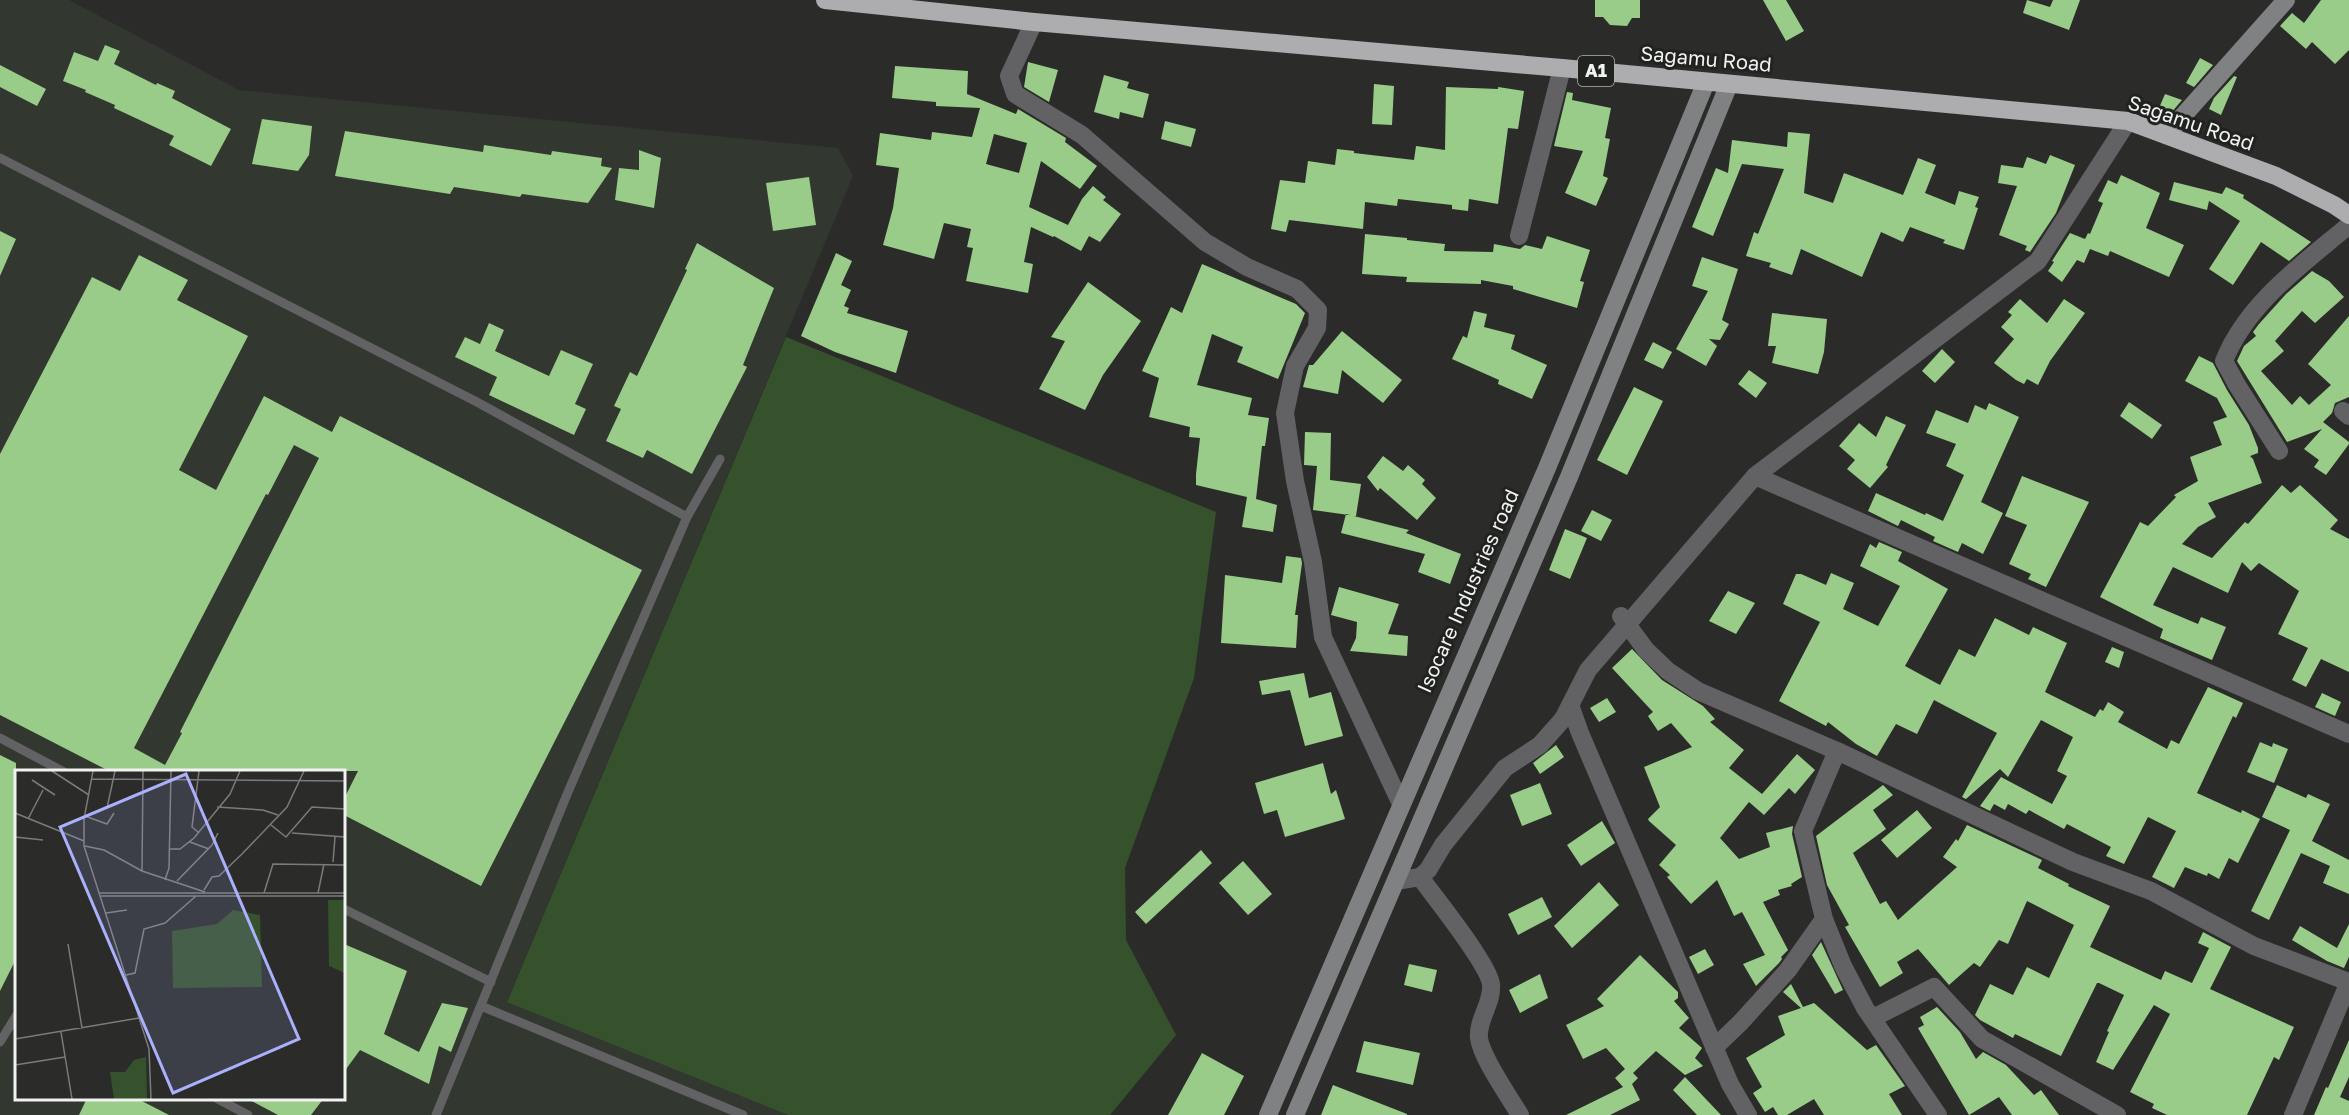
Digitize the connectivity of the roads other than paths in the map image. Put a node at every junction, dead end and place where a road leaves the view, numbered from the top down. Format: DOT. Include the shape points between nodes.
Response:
graph roads {
  1 [pos="825,0"];
  2 [pos="2286,0"];
  3 [pos="1034,22"];
  4 [pos="1562,68"];
  5 [pos="1706,82"];
  6 [pos="1729,84"];
  7 [pos="2128,122"];
  8 [pos="2166,135"];
  9 [pos="0,158"];
  10 [pos="2349,215"];
  11 [pos="2349,225"];
  12 [pos="1519,236"];
  13 [pos="2279,451"];
  14 [pos="720,459"];
  15 [pos="1546,468"];
  16 [pos="1755,476"];
  17 [pos="1569,477"];
  18 [pos="687,517"];
  19 [pos="1623,620"];
  20 [pos="1570,705"];
  21 [pos="2349,734"];
  22 [pos="0,738"];
  23 [pos="1837,751"];
  24 [pos="62,770"];
  25 [pos="1401,804"];
  26 [pos="1420,877"];
  27 [pos="1395,881"];
  28 [pos="345,909"];
  29 [pos="1824,919"];
  30 [pos="491,982"];
  31 [pos="2349,982"];
  32 [pos="481,1006"];
  33 [pos="15,1018"];
  34 [pos="1873,1018"];
  35 [pos="0,1042"];
  36 [pos="1714,1048"];
  37 [pos="220,1100"];
  38 [pos="248,1115"];
  39 [pos="436,1115"];
  40 [pos="743,1115"];
  41 [pos="1268,1115"];
  42 [pos="1295,1115"];
  43 [pos="1520,1115"];
  44 [pos="1749,1115"];
  45 [pos="1938,1115"];
  46 [pos="2116,1115"];
  47 [pos="2293,1115"];
  1 -- 3 [label="highway, Sagamu Road / A1"];
  2 -- 8 [label="street"];
  3 -- 4 [label="highway, Sagamu Road / A1"];
  3 -- 25 [label="street" via="1009,76 1015,94 1082,135 1205,242 1247,267 1297,289 1318,309 1317,328 1295,366 1285,413 1295,481 1313,562 1323,637"];
  4 -- 5 [label="highway, Sagamu Road / A1"];
  4 -- 12 [label="street"];
  5 -- 6 [label="highway, Sagamu Road / A1"];
  5 -- 15 [label="street, Isocare Industries road"];
  6 -- 7 [label="highway, Sagamu Road / A1"];
  6 -- 17 [label="street"];
  7 -- 8 [label="highway, Sagamu Road / A1"];
  7 -- 16 [label="street" via="2038,261"];
  8 -- 10 [label="highway, Sagamu Road / A1" via="2276,176"];
  9 -- 18 [label="lane" via="475,401"];
  11 -- 13 [label="street" via="2255,310 2224,361"];
  14 -- 18 [label="lane"];
  15 -- 17 [label="street"];
  15 -- 25 [label="street, Isocare Industries road"];
  16 -- 19 [label="street"];
  16 -- 21 [label="street"];
  17 -- 27 [label="street"];
  18 -- 30 [label="lane"];
  19 -- 20 [label="street" via="1588,670"];
  19 -- 23 [label="street" via="1668,671 1698,691"];
  20 -- 26 [label="street" via="1540,745 1505,768"];
  20 -- 36 [label="street"];
  22 -- 24 [label="lane"];
  23 -- 29 [label="street" via="1803,831"];
  23 -- 31 [label="street" via="2073,862 2151,891 2254,946"];
  25 -- 41 [label="street, Isocare Industries road"];
  26 -- 27 [label="street"];
  26 -- 43 [label="street" via="1478,958 1491,983 1479,1038"];
  27 -- 42 [label="street"];
  28 -- 30 [label="lane"];
  29 -- 34 [label="street" via="1843,966"];
  29 -- 36 [label="street" via="1788,970"];
  30 -- 32 [label="lane"];
  31 -- 47 [label="street"];
  32 -- 39 [label="lane"];
  32 -- 40 [label="lane"];
  33 -- 35 [label="lane"];
  34 -- 45 [label="street"];
  34 -- 46 [label="street" via="1934,987 1982,1039"];
  36 -- 44 [label="street"];
  37 -- 38 [label="lane"];
}
